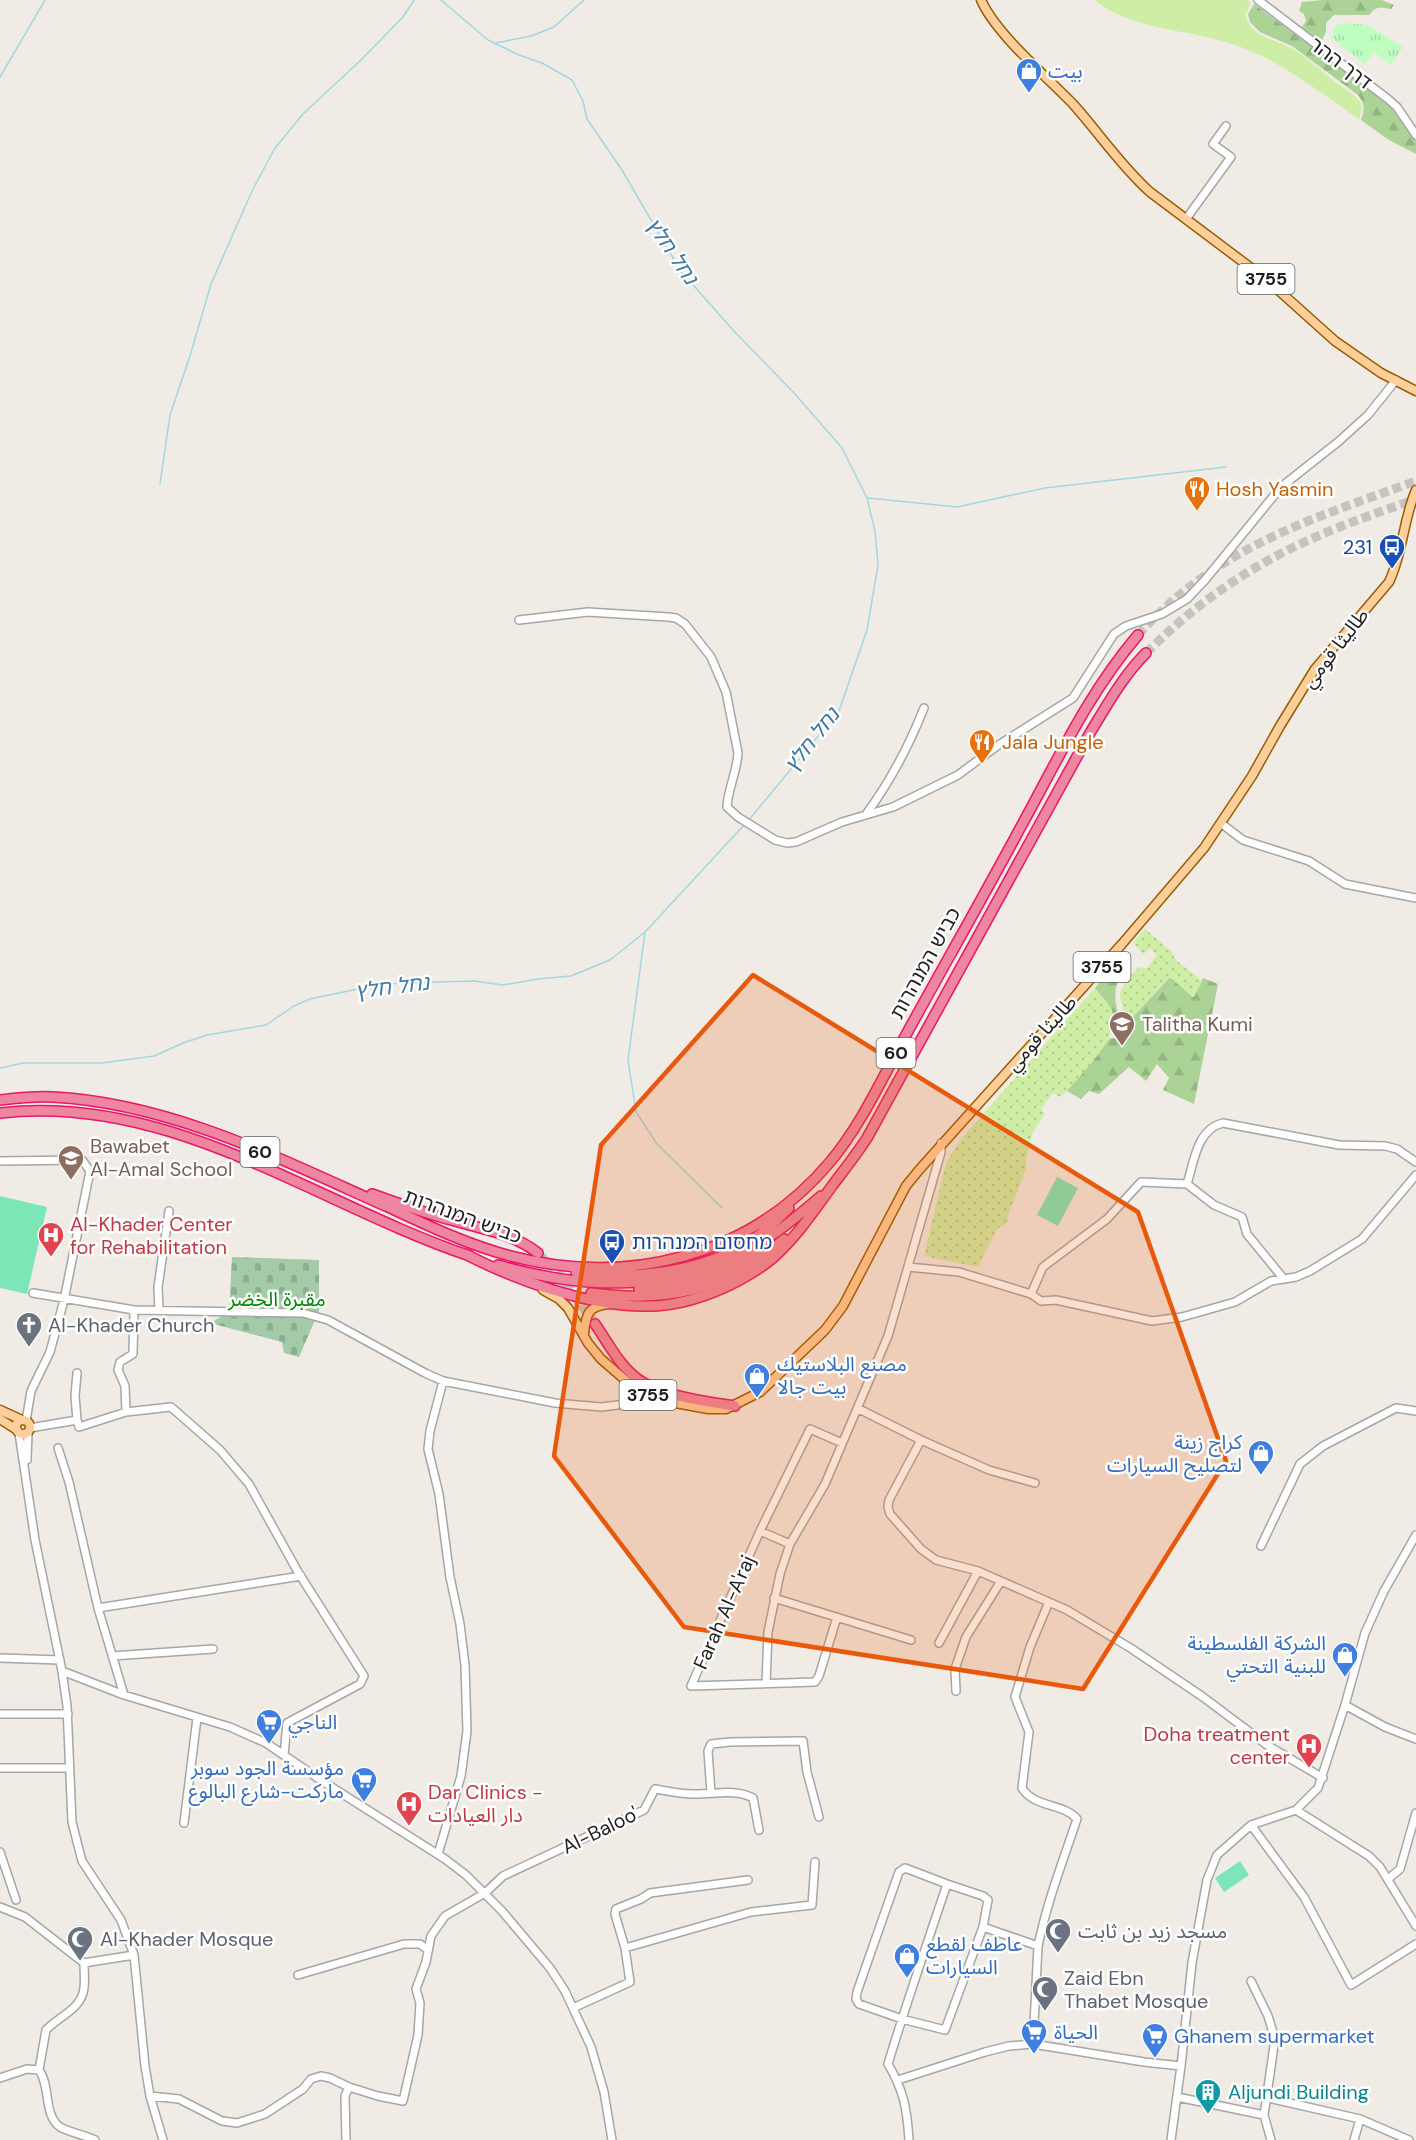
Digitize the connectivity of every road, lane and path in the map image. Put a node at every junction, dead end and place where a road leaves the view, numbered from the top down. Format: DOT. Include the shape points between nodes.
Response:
graph roads {
  1 [pos="981,0"];
  2 [pos="1258,0"];
  3 [pos="1226,126"];
  4 [pos="1416,135"];
  5 [pos="1186,219"];
  6 [pos="1396,380"];
  7 [pos="1416,391"];
  8 [pos="1416,490"];
  9 [pos="519,620"];
  10 [pos="1138,635"];
  11 [pos="1146,652"];
  12 [pos="924,708"];
  13 [pos="867,813"];
  14 [pos="1222,824"];
  15 [pos="1416,898"];
  16 [pos="0,1100"];
  17 [pos="0,1113"];
  18 [pos="941,1143"];
  19 [pos="0,1161"];
  20 [pos="1416,1162"];
  21 [pos="829,1164"];
  22 [pos="309,1172"];
  23 [pos="1416,1175"];
  24 [pos="1187,1184"];
  25 [pos="829,1190"];
  26 [pos="169,1211"];
  27 [pos="707,1250"];
  28 [pos="538,1253"];
  29 [pos="465,1254"];
  30 [pos="507,1255"];
  31 [pos="909,1267"];
  32 [pos="499,1271"];
  33 [pos="722,1271"];
  34 [pos="1283,1278"];
  35 [pos="33,1293"];
  36 [pos="1031,1294"];
  37 [pos="64,1300"];
  38 [pos="614,1304"];
  39 [pos="134,1310"];
  40 [pos="159,1310"];
  41 [pos="595,1324"];
  42 [pos="584,1334"];
  43 [pos="77,1372"];
  44 [pos="443,1381"];
  45 [pos="645,1395"];
  46 [pos="735,1406"];
  47 [pos="859,1409"];
  48 [pos="0,1410"];
  49 [pos="1416,1411"];
  50 [pos="126,1412"];
  51 [pos="0,1419"];
  52 [pos="77,1420"];
  53 [pos="23,1427"];
  54 [pos="921,1440"];
  55 [pos="842,1443"];
  56 [pos="58,1448"];
  57 [pos="1035,1483"];
  58 [pos="760,1532"];
  59 [pos="1416,1535"];
  60 [pos="790,1544"];
  61 [pos="1261,1546"];
  62 [pos="978,1571"];
  63 [pos="302,1576"];
  64 [pos="1001,1581"];
  65 [pos="774,1598"];
  66 [pos="1049,1602"];
  67 [pos="98,1608"];
  68 [pos="837,1617"];
  69 [pos="911,1640"];
  70 [pos="939,1643"];
  71 [pos="213,1649"];
  72 [pos="112,1656"];
  73 [pos="0,1658"];
  74 [pos="60,1660"];
  75 [pos="62,1671"];
  76 [pos="766,1683"];
  77 [pos="956,1691"];
  78 [pos="124,1695"];
  79 [pos="1346,1705"];
  80 [pos="0,1714"];
  81 [pos="68,1714"];
  82 [pos="197,1718"];
  83 [pos="1416,1739"];
  84 [pos="284,1755"];
  85 [pos="0,1768"];
  86 [pos="69,1768"];
  87 [pos="1323,1778"];
  88 [pos="711,1793"];
  89 [pos="1296,1810"];
  90 [pos="1416,1813"];
  91 [pos="819,1817"];
  92 [pos="184,1823"];
  93 [pos="1251,1825"];
  94 [pos="759,1830"];
  95 [pos="0,1852"];
  96 [pos="438,1854"];
  97 [pos="815,1862"];
  98 [pos="1388,1879"];
  99 [pos="748,1880"];
  100 [pos="946,1884"];
  101 [pos="485,1893"];
  102 [pos="16,1900"];
  103 [pos="0,1907"];
  104 [pos="1416,1926"];
  105 [pos="983,1927"];
  106 [pos="1416,1944"];
  107 [pos="1038,1946"];
  108 [pos="625,1948"];
  109 [pos="428,1950"];
  110 [pos="134,1955"];
  111 [pos="84,1963"];
  112 [pos="298,1975"];
  113 [pos="1251,1981"];
  114 [pos="573,2008"];
  115 [pos="902,2019"];
  116 [pos="1033,2044"];
  117 [pos="1181,2066"];
  118 [pos="39,2070"];
  119 [pos="0,2078"];
  120 [pos="898,2080"];
  121 [pos="349,2087"];
  122 [pos="150,2096"];
  123 [pos="1177,2097"];
  124 [pos="1268,2098"];
  125 [pos="1264,2115"];
  126 [pos="1360,2120"];
  127 [pos="95,2140"];
  128 [pos="163,2140"];
  129 [pos="346,2140"];
  130 [pos="612,2140"];
  131 [pos="909,2140"];
  132 [pos="1171,2140"];
  133 [pos="1271,2140"];
  134 [pos="1354,2140"];
  135 [pos="1409,2140"];
  1 -- 5 [label="main road, 3755" via="1013,42 1074,105 1134,177"];
  2 -- 4 [label="street, דרך ההר" via="1388,99"];
  3 -- 5 [label="street" via="1213,144 1231,158"];
  5 -- 6 [label="main road, 3755" via="1267,280 1335,341"];
  6 -- 7 [label="main road, 3755"];
  6 -- 13 [label="street" via="1368,415 1281,487 1187,599 1162,614 1126,626 1110,638 1095,667 1069,702 958,775 893,807"];
  8 -- 14 [label="main road, طاليثا قومي / 3755" via="1397,566 1389,582 1315,669"];
  9 -- 13 [label="street" via="588,612 676,618 711,657 726,692 738,753 728,807 761,832 787,843"];
  10 -- 21 [label="highway, כביש המנהרות / 60" via="1097,688 876,1092"];
  11 -- 25 [label="highway, כביש המנהרות / 60" via="1090,733 888,1101 852,1161"];
  12 -- 13 [label="street" via="898,765"];
  14 -- 15 [label="street" via="1243,840 1309,861 1345,884"];
  14 -- 18 [label="main road, طاليثا قومي / 3755" via="1122,944"];
  16 -- 22 [label="highway, כביש המנהרות / 60" via="52,1097 154,1114"];
  17 -- 29 [label="highway, כביש המנהרות / 60" via="34,1110 93,1114 160,1128"];
  18 -- 31 [label="street"];
  18 -- 46 [label="main road, طاليثا قومي / 3755" via="906,1186 843,1306 825,1330 760,1392"];
  19 -- 37 [label="street" via="81,1161 90,1171"];
  20 -- 24 [label="street" via="1385,1146 1339,1145 1223,1123 1215,1125 1202,1139"];
  21 -- 27 [label="highway, כביש המנהרות / 60" via="768,1218"];
  21 -- 33 [label="highway, 60"];
  22 -- 28 [label="highway" via="429,1214 505,1234"];
  22 -- 30 [label="highway, כביש המנהרות / 60" via="439,1230"];
  23 -- 34 [label="street" via="1362,1239 1310,1271"];
  24 -- 34 [label="street" via="1214,1204 1242,1217 1247,1234"];
  24 -- 36 [label="street" via="1142,1182 1107,1220 1043,1267"];
  25 -- 33 [label="highway, 60"];
  25 -- 33 [label="highway, 60" via="817,1207 772,1249"];
  26 -- 40 [label="street" via="158,1287"];
  27 -- 30 [label="highway, כביש המנהרות / 60" via="654,1264 617,1267 555,1264"];
  27 -- 33 [label="highway"];
  29 -- 32 [label="highway, 60"];
  29 -- 33 [label="highway, 60" via="551,1278 612,1284 641,1283 712,1268"];
  30 -- 33 [label="highway, 60" via="614,1276"];
  31 -- 36 [label="street" via="959,1272"];
  31 -- 47 [label="street" via="888,1336"];
  32 -- 33 [label="highway, 60" via="613,1290 676,1285"];
  32 -- 38 [label="highway, 60" via="555,1291"];
  32 -- 42 [label="main road, 3755" via="559,1299"];
  33 -- 38 [label="highway, 60" via="698,1297 660,1305"];
  34 -- 36 [label="street" via="1235,1302 1166,1321 1140,1320 1056,1300 1041,1301"];
  35 -- 37 [label="street"];
  37 -- 39 [label="street"];
  37 -- 53 [label="street" via="50,1352 31,1391"];
  38 -- 42 [label="main road" via="590,1311"];
  39 -- 40 [label="street"];
  39 -- 50 [label="street" via="133,1354 120,1362 118,1370 125,1386"];
  40 -- 44 [label="street" via="319,1316"];
  41 -- 46 [label="highway" via="629,1371 643,1383 658,1390"];
  42 -- 45 [label="main road, طاليثا قومي / 3755" via="601,1359"];
  43 -- 52 [label="street"];
  44 -- 45 [label="street" via="555,1403 592,1406 626,1404"];
  44 -- 96 [label="street" via="428,1449 460,1623 467,1731 461,1776"];
  45 -- 46 [label="main road, طاليثا قومي / 3755" via="708,1409"];
  47 -- 54 [label="street"];
  47 -- 55 [label="street"];
  48 -- 53 [label="main road"];
  49 -- 61 [label="street" via="1396,1408 1323,1446 1300,1464"];
  50 -- 52 [label="street" via="80,1427"];
  50 -- 63 [label="street" via="171,1407 207,1437 249,1484"];
  51 -- 53 [label="main road"];
  52 -- 53 [label="street"];
  53 -- 74 [label="street" via="35,1540"];
  54 -- 57 [label="street" via="989,1470"];
  54 -- 62 [label="street" via="889,1500 888,1511 921,1549 936,1560"];
  55 -- 58 [label="street, Farah Al-A'raj" via="810,1429"];
  55 -- 60 [label="street" via="825,1484"];
  56 -- 67 [label="street"];
  58 -- 60 [label="street"];
  58 -- 76 [label="street, Farah Al-A'raj" via="691,1686"];
  59 -- 79 [label="street" via="1365,1633"];
  60 -- 65 [label="street"];
  62 -- 64 [label="street"];
  62 -- 70 [label="street"];
  63 -- 67 [label="street"];
  63 -- 84 [label="street" via="364,1676 360,1684 287,1722"];
  64 -- 66 [label="street"];
  64 -- 77 [label="street" via="966,1637 955,1669"];
  65 -- 68 [label="street"];
  65 -- 76 [label="street"];
  66 -- 87 [label="street" via="1132,1649 1267,1745"];
  66 -- 107 [label="street" via="1015,1697 1029,1732 1022,1788 1026,1795 1077,1819"];
  67 -- 72 [label="street"];
  68 -- 69 [label="street"];
  68 -- 76 [label="street, Farah Al-A'raj" via="815,1682"];
  71 -- 72 [label="street"];
  72 -- 78 [label="street"];
  73 -- 74 [label="street"];
  74 -- 75 [label="street"];
  75 -- 78 [label="street"];
  75 -- 81 [label="street"];
  78 -- 82 [label="street"];
  79 -- 83 [label="street"];
  79 -- 87 [label="street"];
  80 -- 81 [label="street"];
  81 -- 86 [label="street"];
  82 -- 84 [label="street" via="230,1727"];
  82 -- 92 [label="street"];
  84 -- 96 [label="street"];
  85 -- 86 [label="street"];
  86 -- 110 [label="street" via="72,1822 82,1861 121,1920"];
  87 -- 89 [label="street"];
  88 -- 91 [label="street" via="711,1744 803,1741"];
  88 -- 94 [label="street, Al-Baloo'" via="746,1794 753,1798"];
  88 -- 101 [label="street, Al-Baloo'" via="655,1790 644,1810 503,1876"];
  89 -- 93 [label="street"];
  89 -- 98 [label="street" via="1369,1856"];
  90 -- 98 [label="street" via="1400,1869"];
  93 -- 106 [label="street" via="1304,1897 1351,1985"];
  93 -- 117 [label="street" via="1217,1855 1207,1880 1192,1963"];
  95 -- 102 [label="street"];
  96 -- 101 [label="street"];
  97 -- 108 [label="street" via="812,1905 751,1912"];
  98 -- 104 [label="street"];
  99 -- 108 [label="street" via="650,1893 616,1909"];
  100 -- 105 [label="street" via="988,1900"];
  100 -- 115 [label="street"];
  100 -- 115 [label="street" via="905,1868 899,1872 857,1992 859,2004"];
  101 -- 109 [label="street" via="445,1916 431,1936"];
  101 -- 114 [label="street" via="550,1968"];
  103 -- 111 [label="street" via="25,1917"];
  105 -- 107 [label="street"];
  105 -- 115 [label="street" via="945,2030"];
  107 -- 116 [label="street"];
  108 -- 114 [label="street" via="630,1982"];
  109 -- 112 [label="street" via="420,1944 404,1944"];
  109 -- 121 [label="street" via="416,1989 420,2003 418,2035 402,2101"];
  110 -- 111 [label="street"];
  110 -- 122 [label="street"];
  111 -- 118 [label="street" via="82,1997 46,2030"];
  113 -- 124 [label="street" via="1275,2039"];
  114 -- 130 [label="street" via="591,2047"];
  115 -- 120 [label="street" via="888,2064"];
  116 -- 117 [label="street"];
  116 -- 120 [label="street" via="985,2052"];
  117 -- 123 [label="street"];
  118 -- 119 [label="street" via="27,2069"];
  118 -- 127 [label="street" via="54,2120 65,2130"];
  120 -- 131 [label="street"];
  121 -- 122 [label="street" via="321,2076 311,2079 303,2089 265,2114 237,2122 222,2121 179,2099"];
  121 -- 129 [label="street" via="345,2096"];
  122 -- 128 [label="street"];
  123 -- 125 [label="street"];
  123 -- 132 [label="street"];
  124 -- 125 [label="street"];
  124 -- 126 [label="street"];
  125 -- 133 [label="street"];
  126 -- 134 [label="street"];
  126 -- 135 [label="street"];
}
